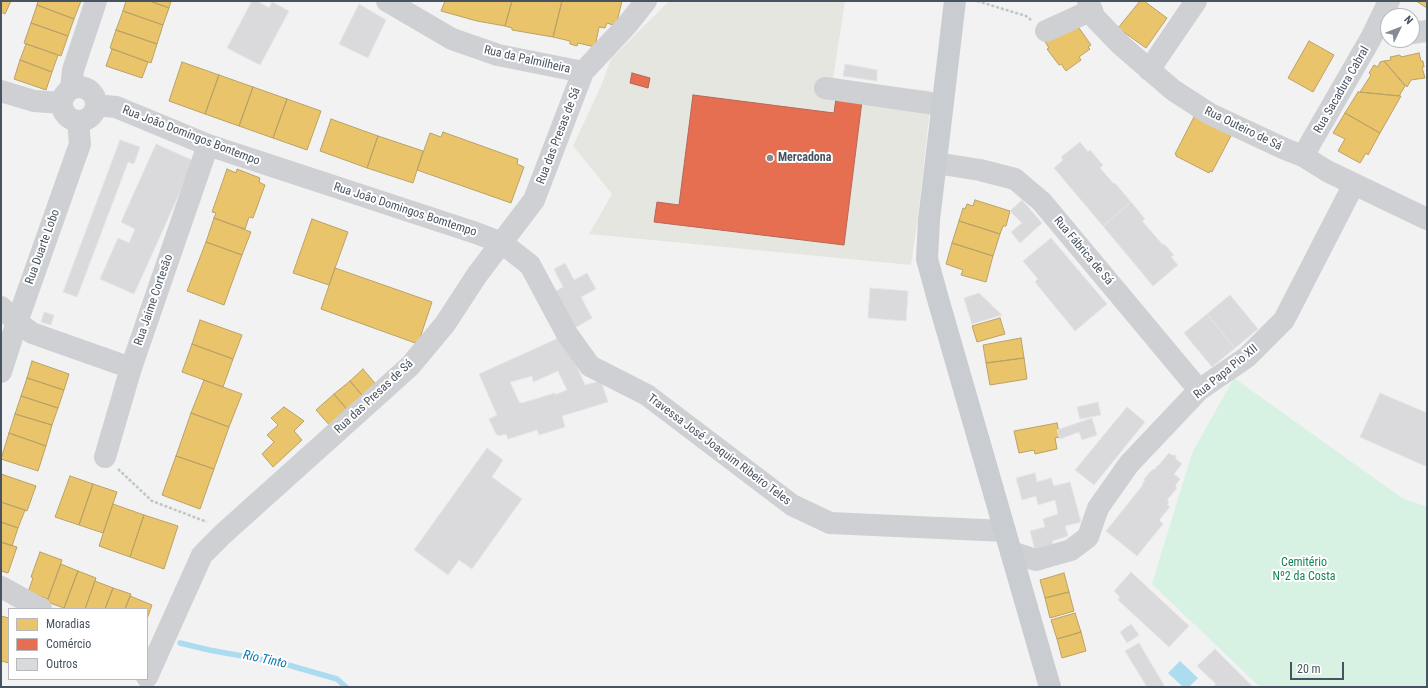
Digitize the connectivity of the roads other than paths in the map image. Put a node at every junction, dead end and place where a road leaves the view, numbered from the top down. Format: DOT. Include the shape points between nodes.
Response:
graph roads {
  1 [pos="96,1"];
  2 [pos="646,1"];
  3 [pos="955,1"];
  4 [pos="1196,1"];
  5 [pos="394,3"];
  6 [pos="1090,6"];
  7 [pos="1046,31"];
  8 [pos="1380,37"];
  9 [pos="1149,70"];
  10 [pos="584,72"];
  11 [pos="825,88"];
  12 [pos="1,91"];
  13 [pos="66,95"];
  14 [pos="96,105"];
  15 [pos="942,105"];
  16 [pos="78,121"];
  17 [pos="208,145"];
  18 [pos="1304,156"];
  19 [pos="936,163"];
  20 [pos="308,178"];
  21 [pos="1354,184"];
  22 [pos="1427,219"];
  23 [pos="502,243"];
  24 [pos="1,307"];
  25 [pos="9,323"];
  26 [pos="131,368"];
  27 [pos="1,372"];
  28 [pos="1199,390"];
  29 [pos="106,456"];
  30 [pos="1004,531"];
  31 [pos="1011,552"];
  32 [pos="1,587"];
  33 [pos="39,608"];
  34 [pos="148,674"];
  35 [pos="1050,687"];
  1 -- 13 [label="street"];
  2 -- 10 [label="street, Rua da Palmilheira"];
  3 -- 15 [label="main road"];
  4 -- 9 [label="street"];
  5 -- 10 [label="street, Rua da Palmilheira" via="452,39 465,44 498,55"];
  6 -- 7 [label="street"];
  6 -- 9 [label="street, Rua Outeiro de Sá" via="1095,18 1120,45"];
  8 -- 18 [label="street, Rua Sacadura Cabral"];
  9 -- 18 [label="street, Rua Outeiro de Sá" via="1173,90 1210,114"];
  10 -- 23 [label="street, Rua das Presas de Sá" via="534,200"];
  11 -- 15 [label="street"];
  12 -- 13 [label="street" via="34,101"];
  13 -- 14 [label="street" via="83,87 93,93"];
  13 -- 16 [label="street" via="64,113"];
  14 -- 16 [label="street" via="92,115"];
  14 -- 17 [label="street, Rua João Domingos Bontempo" via="116,107"];
  15 -- 19 [label="main road"];
  16 -- 25 [label="street, Rua Duarte Lobo" via="80,144"];
  17 -- 20 [label="street, Rua João Domingos Bontempo"];
  17 -- 26 [label="street, Rua Jaime Cortesão"];
  18 -- 21 [label="street, Rua Outeiro de Sá"];
  19 -- 28 [label="street, Rua Fábrica de Sá" via="1015,179 1042,202"];
  19 -- 30 [label="main road" via="927,259"];
  20 -- 23 [label="street, Rua João Domingos Bomtempo"];
  21 -- 22 [label="street, Rua Outeiro de Sá"];
  21 -- 28 [label="street, Rua Papa Pio XII" via="1284,320 1247,357"];
  23 -- 30 [label="street, Travessa José Joaquim Ribeiro Teles" via="530,265 567,334 590,366 647,396 792,505 830,523"];
  23 -- 34 [label="street, Rua das Presas de Sá" via="444,324 410,366 202,555"];
  24 -- 25 [label="street"];
  25 -- 26 [label="street"];
  25 -- 27 [label="street, Rua Duarte Lobo"];
  26 -- 29 [label="street, Rua Jaime Cortesão"];
  28 -- 31 [label="street, Rua Papa Pio XII" via="1129,464 1098,508 1088,537 1070,550 1036,560"];
  30 -- 31 [label="main road"];
  31 -- 35 [label="main road"];
  32 -- 33 [label="street"];
}
